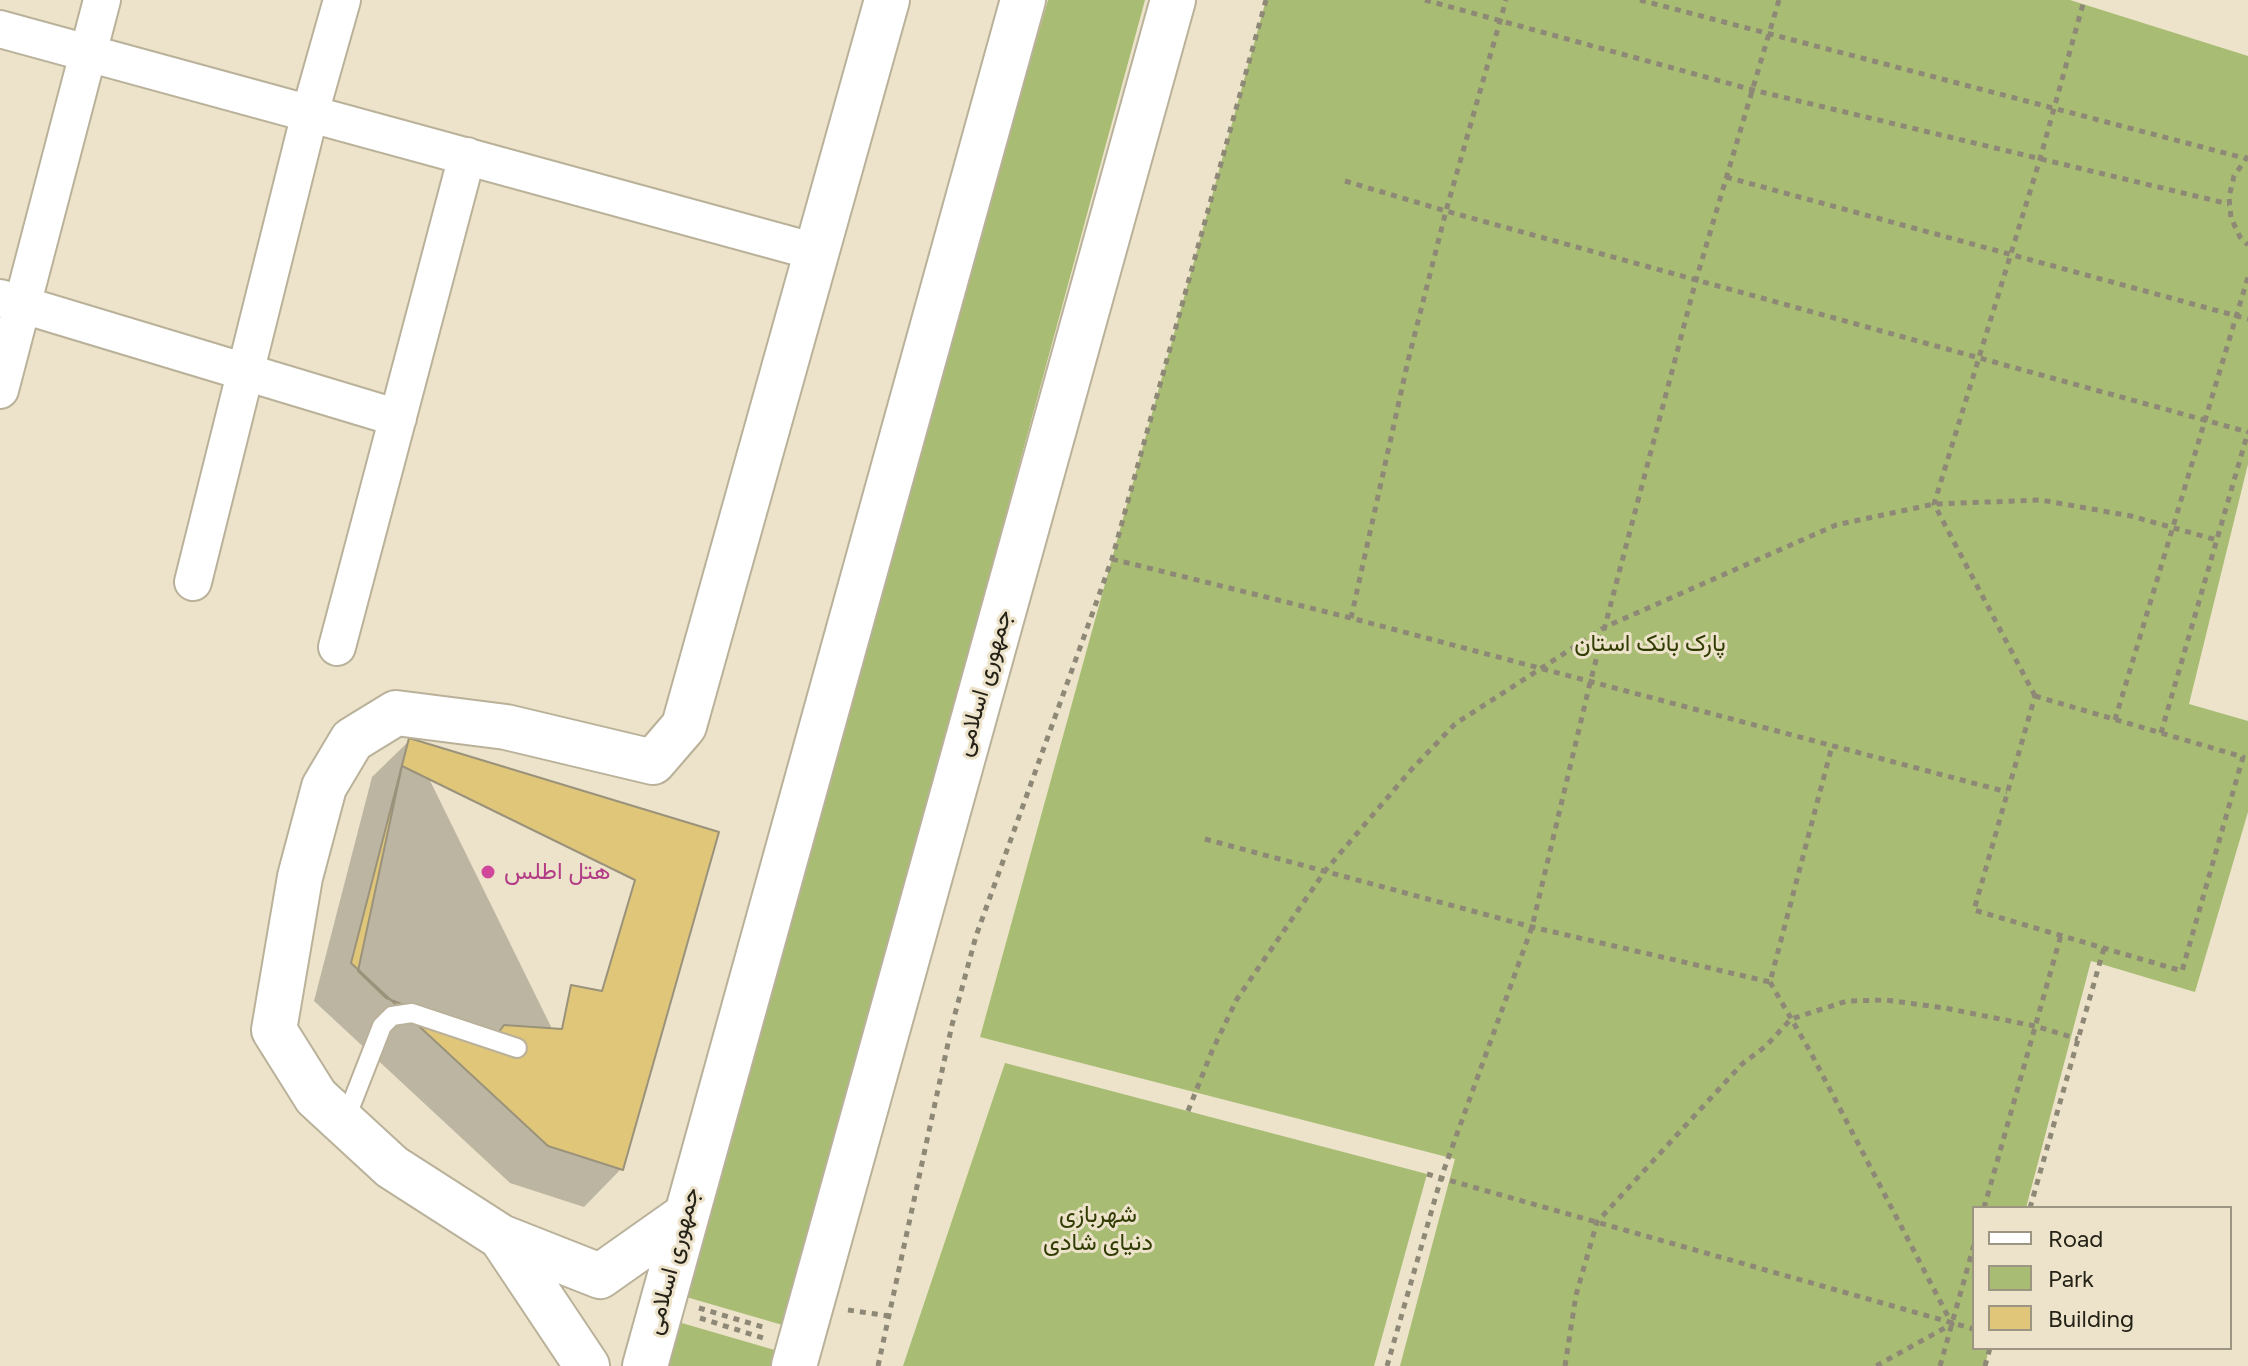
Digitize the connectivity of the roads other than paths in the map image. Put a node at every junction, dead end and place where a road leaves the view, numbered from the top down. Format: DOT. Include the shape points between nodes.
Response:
graph roads {
  1 [pos="102,0"];
  2 [pos="342,0"];
  3 [pos="887,0"];
  4 [pos="1023,0"];
  5 [pos="1173,0"];
  6 [pos="0,29"];
  7 [pos="88,53"];
  8 [pos="310,113"];
  9 [pos="467,156"];
  10 [pos="816,252"];
  11 [pos="11,301"];
  12 [pos="245,372"];
  13 [pos="0,390"];
  14 [pos="398,418"];
  15 [pos="193,582"];
  16 [pos="337,647"];
  17 [pos="517,1048"];
  18 [pos="344,1123"];
  19 [pos="685,1216"];
  20 [pos="501,1237"];
  21 [pos="798,1351"];
  22 [pos="587,1366"];
  23 [pos="645,1366"];
  1 -- 7 [label="street"];
  2 -- 8 [label="street"];
  3 -- 10 [label="main road"];
  4 -- 19 [label="main road, جمهوری اسلامی"];
  5 -- 21 [label="main road, جمهوری اسلامی"];
  6 -- 7 [label="street"];
  7 -- 8 [label="street"];
  7 -- 11 [label="street"];
  8 -- 9 [label="street"];
  8 -- 12 [label="street"];
  9 -- 10 [label="street"];
  9 -- 14 [label="street"];
  10 -- 18 [label="main road" via="684,726 653,762 506,727 396,713 352,740 324,787 300,877 274,1030 316,1097"];
  11 -- 12 [label="street"];
  11 -- 13 [label="street"];
  12 -- 14 [label="street"];
  12 -- 15 [label="street"];
  14 -- 16 [label="street"];
  17 -- 18 [label="lane" via="412,1013 392,1016 382,1026"];
  18 -- 20 [label="main road" via="392,1167"];
  19 -- 20 [label="main road" via="600,1276"];
  19 -- 23 [label="main road, جمهوری اسلامی"];
  20 -- 22 [label="main road"];
}
